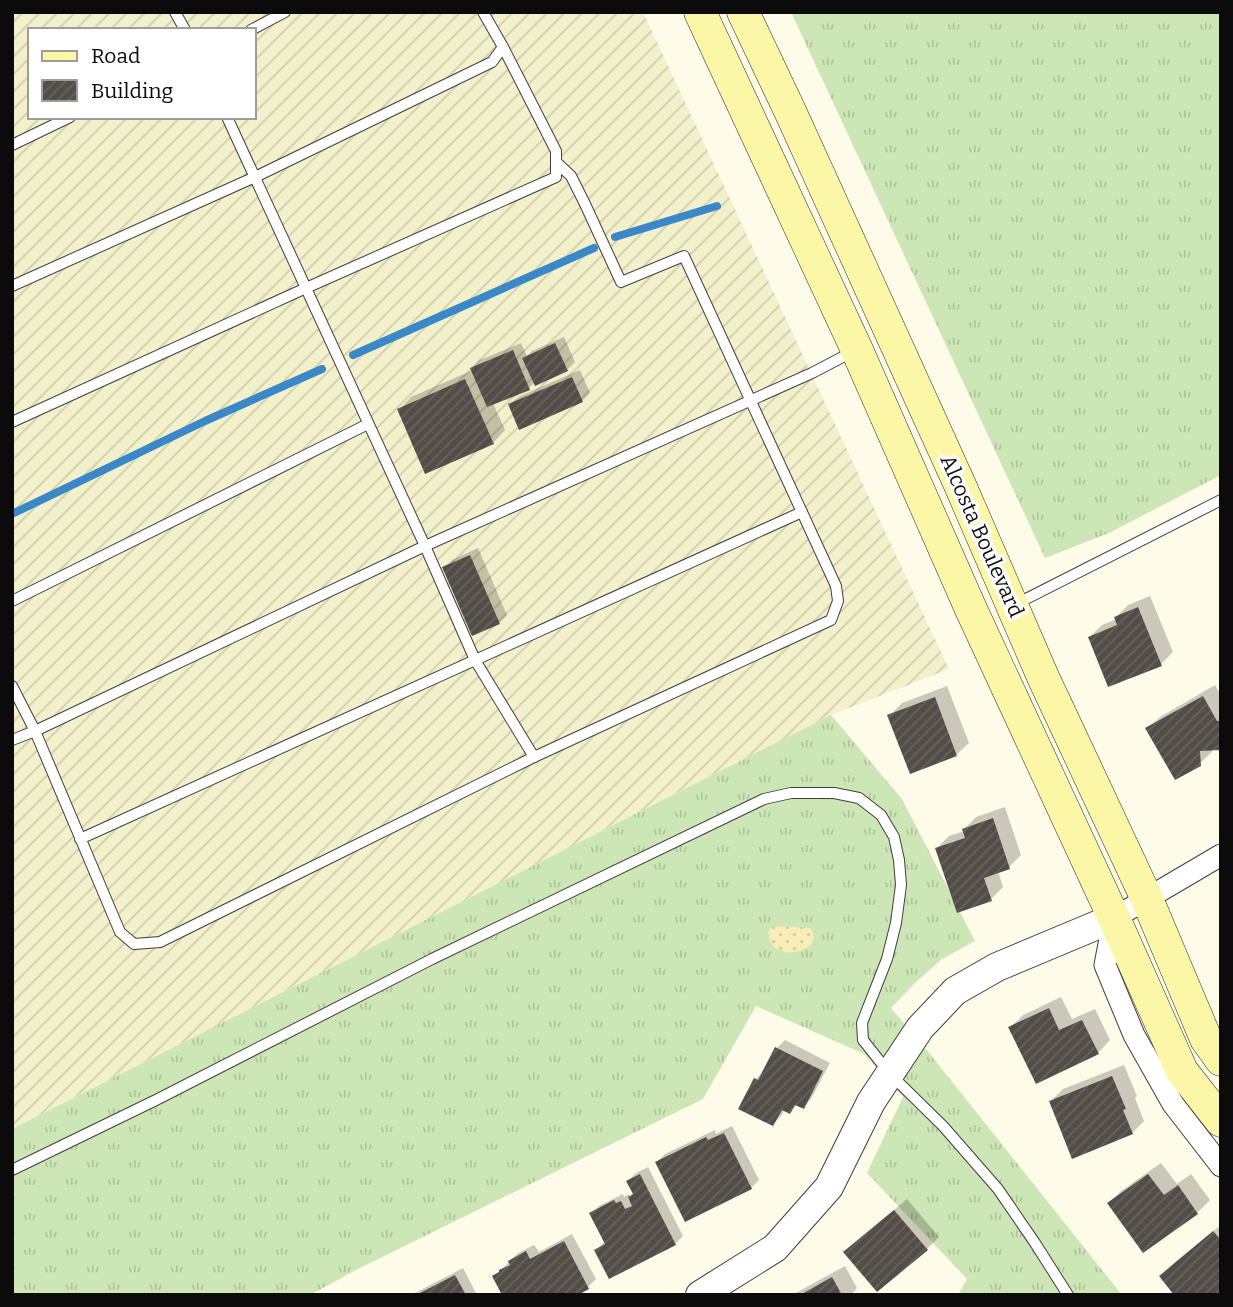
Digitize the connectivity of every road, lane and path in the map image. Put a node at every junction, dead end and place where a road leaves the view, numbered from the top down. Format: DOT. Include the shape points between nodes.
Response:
graph roads {
  1 [pos="175,12"];
  2 [pos="285,12"];
  3 [pos="483,12"];
  4 [pos="700,12"];
  5 [pos="743,12"];
  6 [pos="184,28"];
  7 [pos="255,28"];
  8 [pos="503,47"];
  9 [pos="66,119"];
  10 [pos="228,119"];
  11 [pos="12,145"];
  12 [pos="556,162"];
  13 [pos="255,177"];
  14 [pos="12,286"];
  15 [pos="306,288"];
  16 [pos="856,350"];
  17 [pos="750,401"];
  18 [pos="12,422"];
  19 [pos="368,424"];
  20 [pos="1221,500"];
  21 [pos="802,512"];
  22 [pos="425,547"];
  23 [pos="12,601"];
  24 [pos="1013,606"];
  25 [pos="475,660"];
  26 [pos="12,686"];
  27 [pos="34,732"];
  28 [pos="12,740"];
  29 [pos="534,757"];
  30 [pos="80,839"];
  31 [pos="1221,855"];
  32 [pos="1146,899"];
  33 [pos="1114,918"];
  34 [pos="1221,1060"];
  35 [pos="890,1074"];
  36 [pos="1221,1121"];
  37 [pos="1221,1166"];
  38 [pos="12,1170"];
  39 [pos="702,1294"];
  40 [pos="1068,1295"];
  1 -- 6 [label="lane"];
  2 -- 7 [label="lane"];
  3 -- 8 [label="lane"];
  4 -- 16 [label="main road, Alcosta Boulevard"];
  5 -- 24 [label="main road, Alcosta Boulevard"];
  8 -- 12 [label="lane" via="556,151"];
  8 -- 13 [label="lane" via="492,62"];
  9 -- 11 [label="lane"];
  10 -- 13 [label="lane"];
  12 -- 15 [label="lane" via="556,177"];
  12 -- 17 [label="lane" via="571,176 621,282 684,256"];
  13 -- 14 [label="lane"];
  13 -- 15 [label="lane"];
  15 -- 18 [label="lane"];
  15 -- 19 [label="lane"];
  16 -- 17 [label="lane"];
  16 -- 33 [label="main road, Alcosta Boulevard"];
  17 -- 21 [label="lane"];
  17 -- 22 [label="lane"];
  19 -- 22 [label="lane"];
  19 -- 23 [label="lane"];
  20 -- 24 [label="lane"];
  21 -- 25 [label="lane"];
  21 -- 29 [label="lane" via="836,586 838,601 831,620"];
  22 -- 25 [label="lane"];
  22 -- 27 [label="lane"];
  24 -- 32 [label="main road, Alcosta Boulevard"];
  25 -- 29 [label="lane"];
  25 -- 30 [label="lane"];
  26 -- 27 [label="lane"];
  27 -- 28 [label="lane"];
  27 -- 30 [label="lane"];
  29 -- 30 [label="lane" via="160,942 134,944 120,932"];
  31 -- 32 [label="street"];
  32 -- 33 [label="street"];
  32 -- 34 [label="main road, Alcosta Boulevard" via="1206,1039"];
  33 -- 35 [label="street" via="997,967 956,991 920,1028"];
  33 -- 36 [label="main road, Alcosta Boulevard" via="1182,1071"];
  33 -- 37 [label="street" via="1105,965 1134,1035 1173,1104"];
  35 -- 38 [label="lane" via="863,1040 862,1023 896,923 901,885 894,837 881,815 859,798 791,793 764,799 614,871"];
  35 -- 39 [label="street" via="829,1187 775,1248"];
  35 -- 40 [label="lane" via="943,1125 998,1189"];
}
